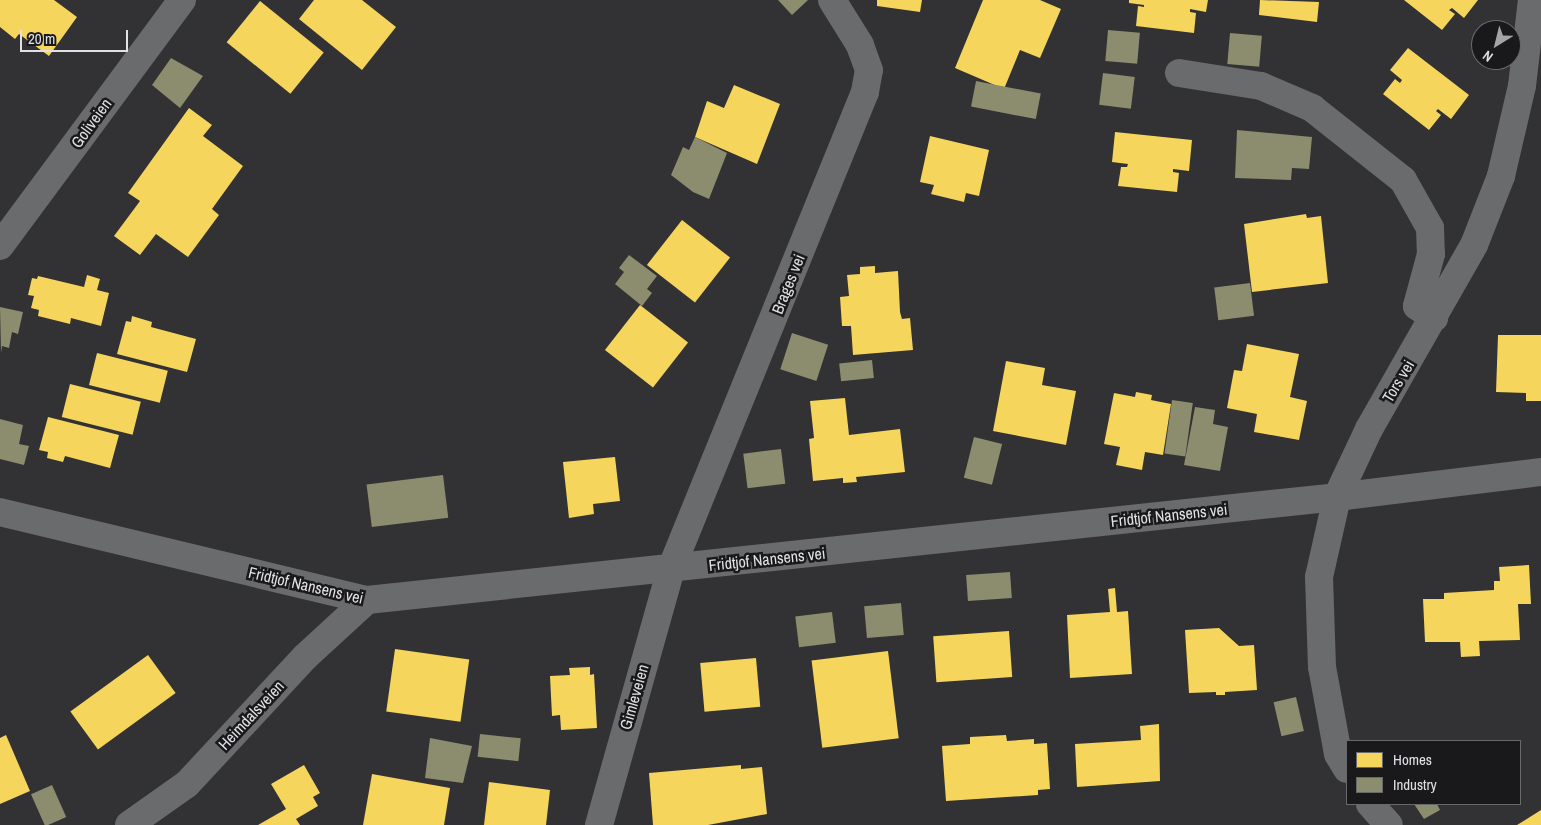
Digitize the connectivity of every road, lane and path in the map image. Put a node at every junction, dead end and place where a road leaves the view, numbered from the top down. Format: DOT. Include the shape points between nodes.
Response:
graph roads {
  1 [pos="182,0"];
  2 [pos="832,0"];
  3 [pos="1532,0"];
  4 [pos="1179,73"];
  5 [pos="0,246"];
  6 [pos="1434,318"];
  7 [pos="1541,472"];
  8 [pos="1337,497"];
  9 [pos="0,512"];
  10 [pos="671,569"];
  11 [pos="367,600"];
  12 [pos="1346,767"];
  13 [pos="1371,805"];
  14 [pos="130,825"];
  15 [pos="599,825"];
  16 [pos="1389,825"];
  1 -- 5 [label="street, Goliveien"];
  2 -- 10 [label="street, Brages vei" via="860,44 869,70 865,92"];
  3 -- 6 [label="street, Tors vei" via="1522,86 1501,176 1474,245"];
  4 -- 6 [label="street" via="1261,86 1312,108 1403,180 1430,228 1431,254 1417,306"];
  6 -- 8 [label="street, Tors vei" via="1369,429"];
  7 -- 8 [label="street, Fridtjof Nansens vei"];
  8 -- 10 [label="street, Fridtjof Nansens vei"];
  8 -- 12 [label="street, Tors vei" via="1319,577 1322,667 1338,754"];
  9 -- 11 [label="street, Fridtjof Nansens vei"];
  10 -- 11 [label="street, Fridtjof Nansens vei"];
  10 -- 15 [label="street, Gimleveien"];
  11 -- 14 [label="street, Heimdalsveien" via="305,657 187,784"];
  13 -- 16 [label="street"];
}
